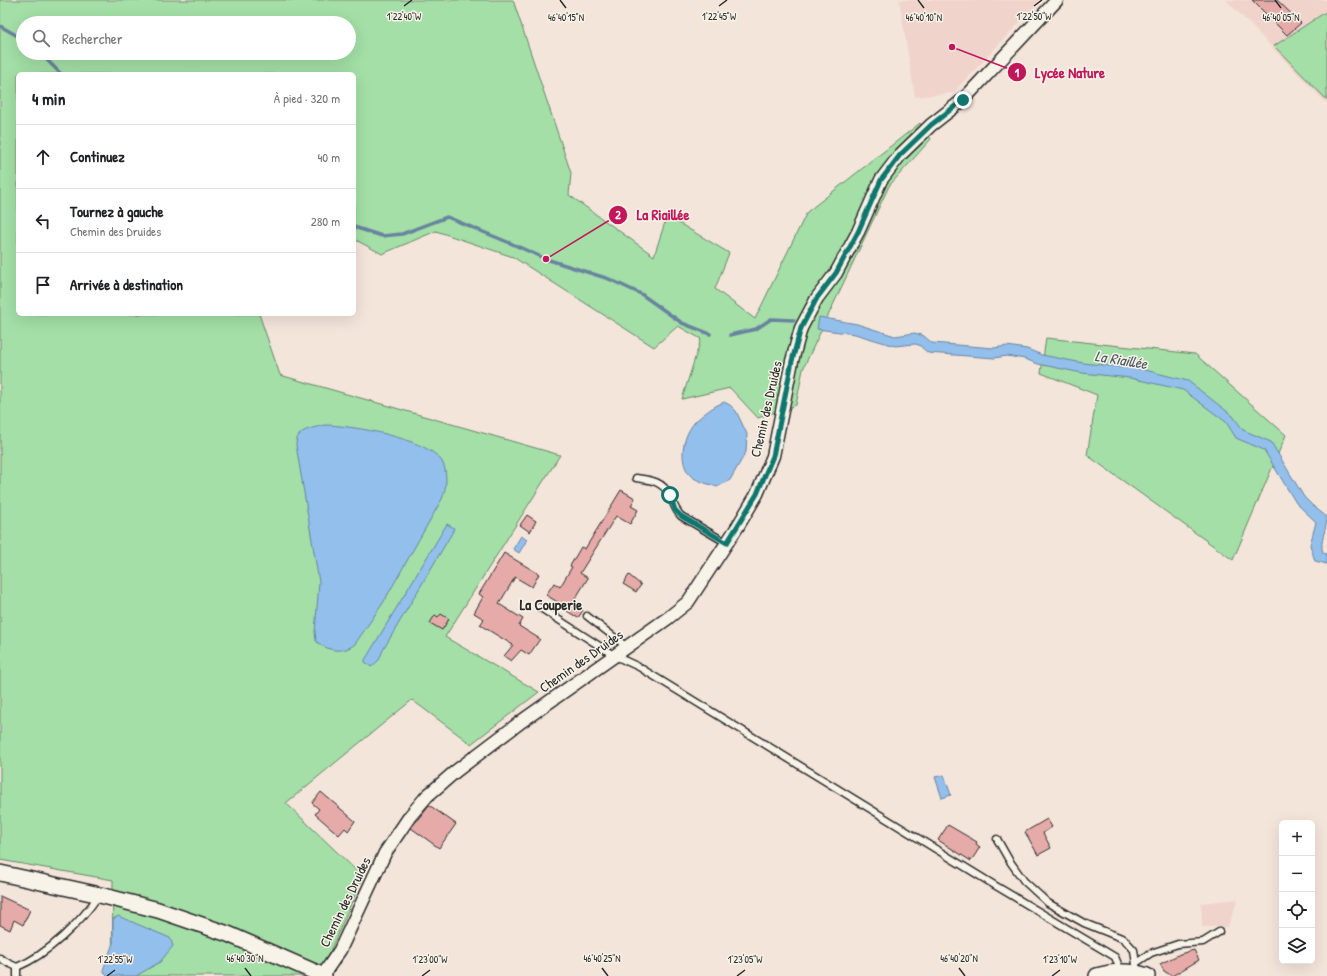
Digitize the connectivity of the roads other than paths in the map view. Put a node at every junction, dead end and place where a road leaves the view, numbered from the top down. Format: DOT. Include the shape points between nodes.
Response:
graph roads {
  1 [pos="1057,0"];
  2 [pos="636,478"];
  3 [pos="727,543"];
  4 [pos="539,607"];
  5 [pos="587,616"];
  6 [pos="627,647"];
  7 [pos="614,656"];
  8 [pos="997,839"];
  9 [pos="0,873"];
  10 [pos="100,895"];
  11 [pos="1219,932"];
  12 [pos="0,958"];
  13 [pos="18,967"];
  14 [pos="1121,971"];
  15 [pos="1140,971"];
  16 [pos="17,976"];
  17 [pos="324,976"];
  18 [pos="1097,976"];
  1 -- 3 [label="street, Chemin des Druides" via="963,100 931,125 900,155 881,180 836,273 817,298 801,328 773,456 757,494"];
  2 -- 3 [label="lane" via="653,480 664,487 675,510 681,516"];
  3 -- 6 [label="street, Chemin des Druides" via="688,602"];
  4 -- 7 [label="lane"];
  5 -- 6 [label="lane"];
  6 -- 7 [label="street, Chemin des Druides"];
  7 -- 14 [label="lane" via="639,667 1115,957"];
  7 -- 17 [label="street, Chemin des Druides" via="522,721 426,796 385,853 340,950"];
  8 -- 15 [label="lane" via="1024,881 1048,903 1084,923 1124,939 1134,950"];
  9 -- 10 [label="street"];
  10 -- 13 [label="lane" via="60,939 30,962"];
  10 -- 17 [label="street" via="158,910 228,934"];
  11 -- 15 [label="lane" via="1203,942 1178,944 1151,953"];
  12 -- 13 [label="lane"];
  13 -- 16 [label="lane"];
  14 -- 15 [label="street"];
  14 -- 18 [label="street"];
}
